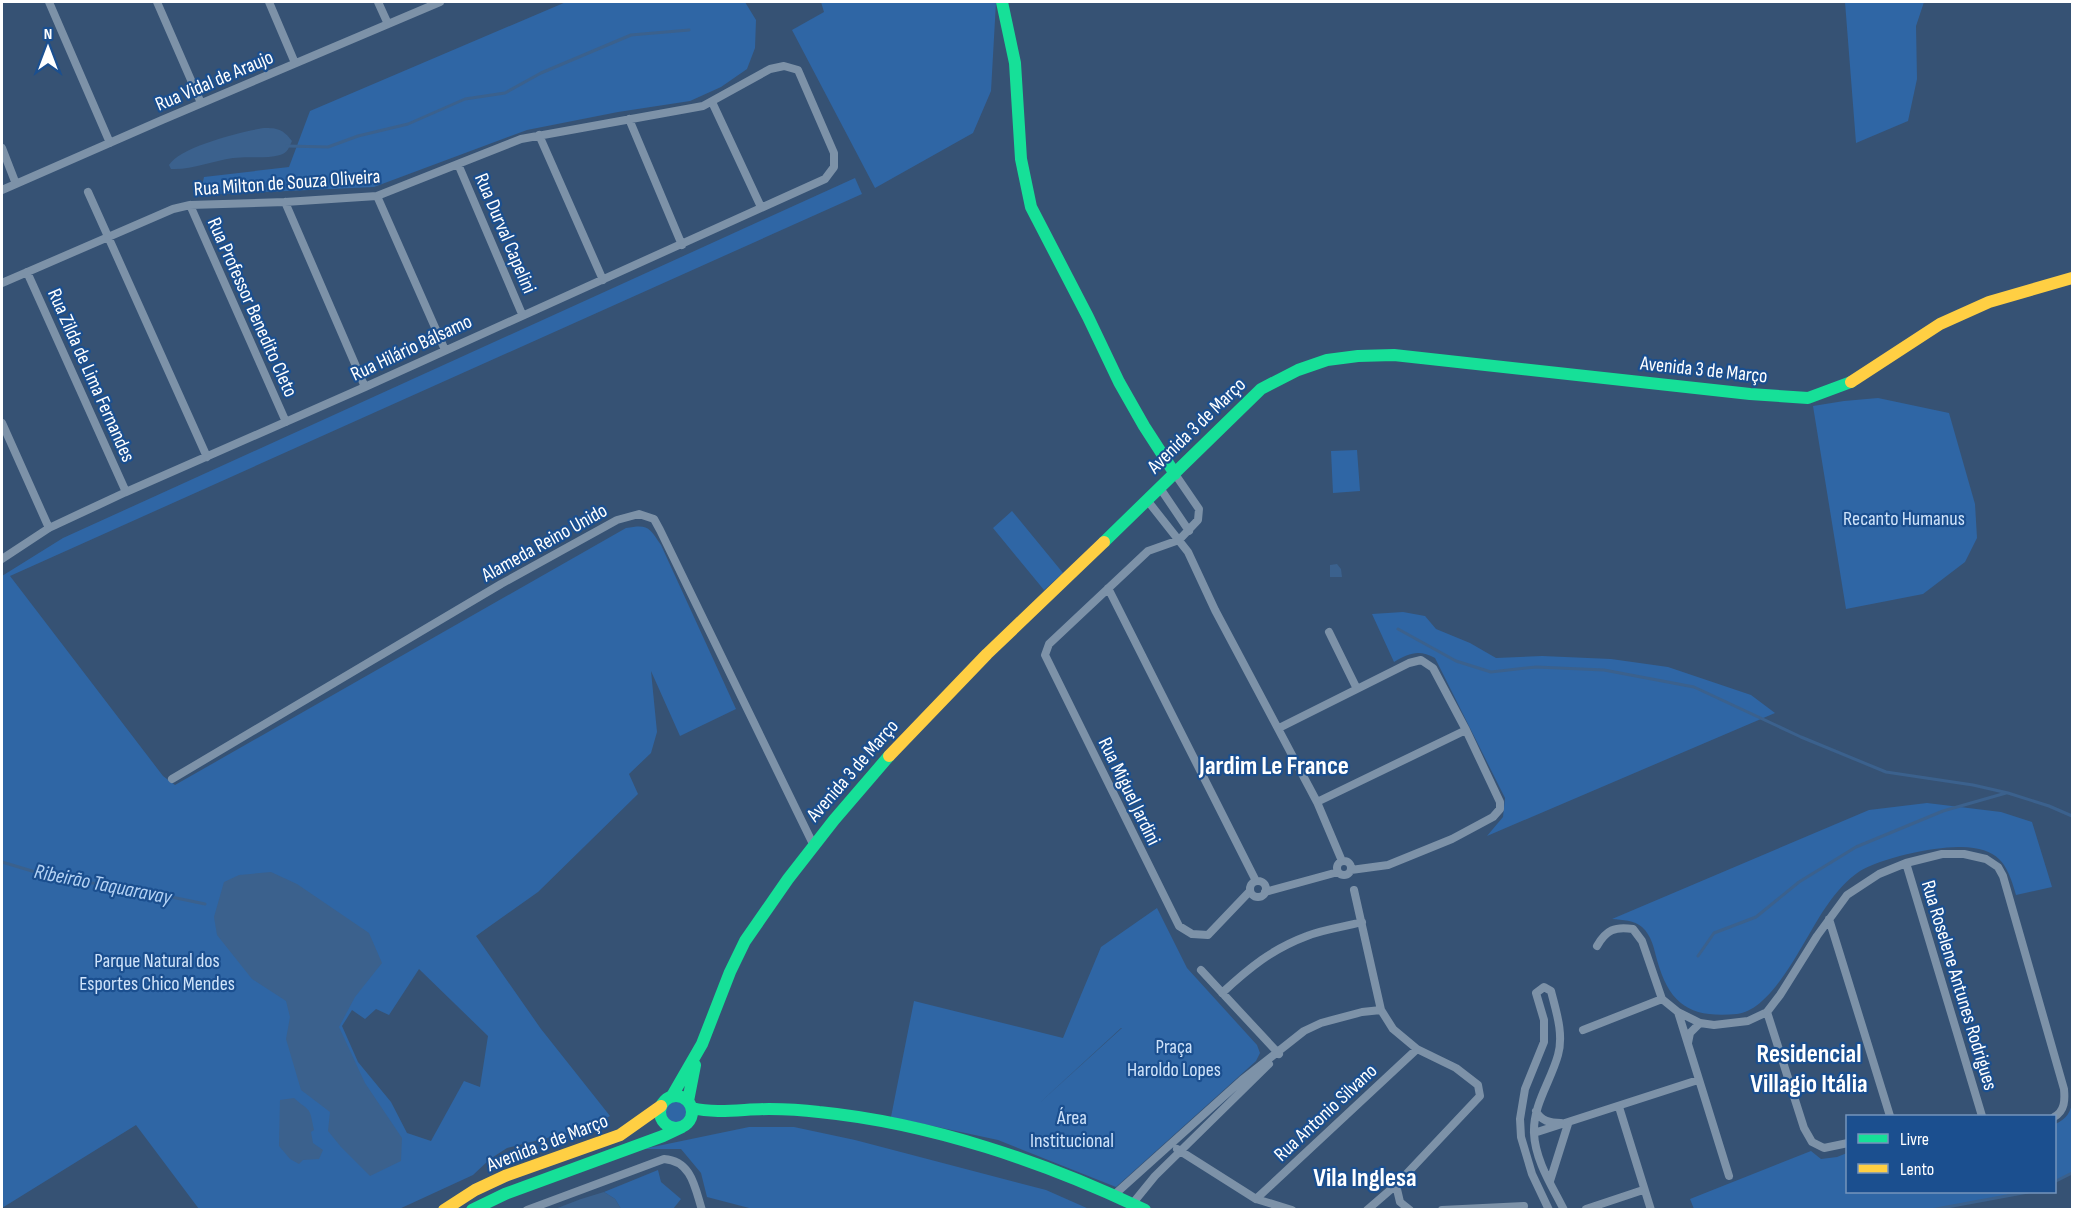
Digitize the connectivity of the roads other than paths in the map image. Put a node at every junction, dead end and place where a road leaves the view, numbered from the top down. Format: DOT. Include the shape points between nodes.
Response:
graph roads {
  1 [pos="50,2"];
  2 [pos="157,2"];
  3 [pos="269,2"];
  4 [pos="378,2"];
  5 [pos="440,2"];
  6 [pos="1002,2"];
  7 [pos="388,24"];
  8 [pos="295,63"];
  9 [pos="712,102"];
  10 [pos="201,104"];
  11 [pos="629,119"];
  12 [pos="539,135"];
  13 [pos="110,143"];
  14 [pos="2,148"];
  15 [pos="458,165"];
  16 [pos="834,168"];
  17 [pos="16,184"];
  18 [pos="2,190"];
  19 [pos="88,192"];
  20 [pos="377,196"];
  21 [pos="285,202"];
  22 [pos="190,205"];
  23 [pos="761,207"];
  24 [pos="107,238"];
  25 [pos="682,245"];
  26 [pos="27,272"];
  27 [pos="2073,278"];
  28 [pos="603,280"];
  29 [pos="2,283"];
  30 [pos="522,314"];
  31 [pos="445,350"];
  32 [pos="365,387"];
  33 [pos="286,422"];
  34 [pos="2,423"];
  35 [pos="207,457"];
  36 [pos="1174,474"];
  37 [pos="1160,488"];
  38 [pos="126,492"];
  39 [pos="1147,500"];
  40 [pos="49,528"];
  41 [pos="1189,531"];
  42 [pos="1179,540"];
  43 [pos="2,559"];
  44 [pos="1108,588"];
  45 [pos="1329,632"];
  46 [pos="1358,689"];
  47 [pos="1279,728"];
  48 [pos="1466,730"];
  49 [pos="172,779"];
  50 [pos="1317,802"];
  51 [pos="813,844"];
  52 [pos="1342,861"];
  53 [pos="1906,863"];
  54 [pos="1351,870"];
  55 [pos="1338,872"];
  56 [pos="1256,881"];
  57 [pos="1354,890"];
  58 [pos="1250,891"];
  59 [pos="1265,892"];
  60 [pos="1829,919"];
  61 [pos="1362,922"];
  62 [pos="1598,946"];
  63 [pos="1201,970"];
  64 [pos="1222,993"];
  65 [pos="1662,999"];
  66 [pos="1381,1010"];
  67 [pos="1678,1012"];
  68 [pos="1767,1012"];
  69 [pos="1700,1023"];
  70 [pos="1583,1030"];
  71 [pos="1688,1044"];
  72 [pos="1417,1049"];
  73 [pos="1277,1053"];
  74 [pos="1559,1053"];
  75 [pos="696,1058"];
  76 [pos="1538,1061"];
  77 [pos="1698,1080"];
  78 [pos="672,1096"];
  79 [pos="690,1105"];
  80 [pos="660,1106"];
  81 [pos="1619,1107"];
  82 [pos="741,1110"];
  83 [pos="1536,1111"];
  84 [pos="1890,1115"];
  85 [pos="1982,1115"];
  86 [pos="2056,1117"];
  87 [pos="1568,1124"];
  88 [pos="684,1125"];
  89 [pos="1534,1133"];
  90 [pos="1846,1143"];
  91 [pos="1169,1144"];
  92 [pos="1179,1150"];
  93 [pos="1729,1176"];
  94 [pos="1550,1181"];
  95 [pos="1396,1185"];
  96 [pos="1643,1190"];
  97 [pos="1114,1195"];
  98 [pos="1256,1198"];
  99 [pos="1133,1203"];
  100 [pos="1524,1206"];
  101 [pos="444,1209"];
  102 [pos="472,1209"];
  103 [pos="527,1209"];
  104 [pos="702,1209"];
  105 [pos="1145,1209"];
  106 [pos="1293,1209"];
  107 [pos="1367,1209"];
  108 [pos="1410,1209"];
  109 [pos="1442,1209"];
  110 [pos="1549,1209"];
  111 [pos="1564,1209"];
  112 [pos="1586,1209"];
  113 [pos="1650,1209"];
  1 -- 13 [label="street"];
  2 -- 10 [label="street"];
  3 -- 8 [label="street"];
  4 -- 7 [label="street"];
  5 -- 7 [label="street, Rua Vidal de Araujo"];
  6 -- 36 [label="main road" via="1015,63 1021,159 1031,207 1119,382"];
  7 -- 8 [label="street, Rua Vidal de Araujo"];
  8 -- 10 [label="street, Rua Vidal de Araujo"];
  9 -- 11 [label="street, Rua Milton de Souza Oliveira"];
  9 -- 16 [label="street, Rua Milton de Souza Oliveira" via="770,69 783,66 798,70 834,153"];
  9 -- 23 [label="street"];
  10 -- 13 [label="street, Rua Vidal de Araujo"];
  11 -- 12 [label="street, Rua Milton de Souza Oliveira"];
  11 -- 25 [label="street"];
  12 -- 15 [label="street, Rua Milton de Souza Oliveira"];
  12 -- 28 [label="street"];
  13 -- 17 [label="street, Rua Vidal de Araujo"];
  14 -- 17 [label="street"];
  15 -- 20 [label="street, Rua Milton de Souza Oliveira"];
  15 -- 30 [label="street, Rua Durval Capelini"];
  16 -- 23 [label="street, Rua Hilário Bálsamo" via="825,179"];
  17 -- 18 [label="street, Rua Vidal de Araujo"];
  19 -- 24 [label="street"];
  20 -- 21 [label="street, Rua Milton de Souza Oliveira"];
  20 -- 31 [label="street"];
  21 -- 22 [label="street, Rua Milton de Souza Oliveira"];
  21 -- 32 [label="street"];
  22 -- 24 [label="street, Rua Milton de Souza Oliveira"];
  22 -- 33 [label="street, Rua Professor Benedito Cleto"];
  23 -- 25 [label="street, Rua Hilário Bálsamo"];
  24 -- 26 [label="street, Rua Milton de Souza Oliveira"];
  24 -- 35 [label="street"];
  25 -- 28 [label="street, Rua Hilário Bálsamo"];
  26 -- 29 [label="street, Rua Milton de Souza Oliveira"];
  26 -- 38 [label="street, Rua Zilda de Lima Fernandes"];
  27 -- 36 [label="main road, Avenida 3 de Março" via="1989,302 1940,324 1858,380 1808,398 1394,355 1332,357 1300,367 1262,388"];
  28 -- 30 [label="street, Rua Hilário Bálsamo"];
  30 -- 31 [label="street, Rua Hilário Bálsamo"];
  31 -- 32 [label="street, Rua Hilário Bálsamo"];
  32 -- 33 [label="street, Rua Hilário Bálsamo"];
  33 -- 35 [label="street, Rua Hilário Bálsamo"];
  34 -- 40 [label="street"];
  35 -- 38 [label="street, Rua Hilário Bálsamo"];
  36 -- 37 [label="main road, Avenida 3 de Março"];
  36 -- 41 [label="street" via="1198,509 1198,520"];
  37 -- 39 [label="main road, Avenida 3 de Março"];
  37 -- 41 [label="street"];
  38 -- 40 [label="street, Rua Hilário Bálsamo"];
  39 -- 42 [label="street"];
  39 -- 51 [label="main road, Avenida 3 de Março" via="945,697"];
  40 -- 43 [label="street, Rua Hilário Bálsamo"];
  41 -- 42 [label="street"];
  42 -- 44 [label="street" via="1148,550"];
  42 -- 47 [label="street"];
  44 -- 56 [label="street"];
  44 -- 58 [label="street, Rua Miguel Jardini" via="1049,644 1045,656 1179,926 1192,934 1208,935"];
  45 -- 46 [label="street"];
  46 -- 47 [label="street"];
  46 -- 48 [label="street" via="1421,660 1433,668"];
  47 -- 50 [label="street"];
  48 -- 50 [label="street"];
  48 -- 54 [label="street" via="1500,809 1461,834 1388,865"];
  49 -- 51 [label="street, Alameda Reino Unido" via="501,584 617,520 639,514 654,519 660,530"];
  50 -- 52 [label="street"];
  51 -- 75 [label="main road, Avenida 3 de Março" via="744,944"];
  52 -- 54 [label="street" via="1349,863"];
  52 -- 55 [label="street"];
  53 -- 60 [label="street" via="1879,874 1847,895"];
  53 -- 85 [label="street, Rua Roselene Antunes Rodrigues"];
  53 -- 86 [label="street" via="1942,854 1965,854 1986,859 1998,867 2064,1089 2065,1104"];
  54 -- 55 [label="street" via="1345,876"];
  55 -- 59 [label="street"];
  56 -- 58 [label="street"];
  56 -- 59 [label="street" via="1263,884"];
  57 -- 61 [label="street"];
  58 -- 59 [label="street" via="1258,897"];
  60 -- 68 [label="street"];
  60 -- 84 [label="street"];
  61 -- 64 [label="street" via="1309,935 1284,946 1257,962"];
  61 -- 66 [label="street"];
  62 -- 65 [label="street" via="1605,933 1619,927 1633,929 1642,941"];
  63 -- 64 [label="street"];
  64 -- 73 [label="street"];
  65 -- 67 [label="street"];
  65 -- 70 [label="street"];
  66 -- 72 [label="street" via="1393,1029"];
  66 -- 73 [label="street" via="1321,1023"];
  67 -- 69 [label="street"];
  67 -- 71 [label="street"];
  68 -- 69 [label="street" via="1748,1021"];
  68 -- 90 [label="street" via="1812,1142 1824,1148"];
  69 -- 71 [label="street" via="1690,1034"];
  71 -- 77 [label="street"];
  72 -- 95 [label="street" via="1456,1068 1478,1085 1480,1096"];
  72 -- 98 [label="street, Rua Antonio Silvano"];
  73 -- 91 [label="street"];
  73 -- 92 [label="street"];
  74 -- 76 [label="street"];
  74 -- 76 [label="street" via="1559,1021 1551,991 1544,987 1536,993 1545,1031"];
  74 -- 83 [label="street"];
  75 -- 78 [label="main road, Avenida 3 de Março"];
  75 -- 79 [label="main road, Avenida 3 de Março"];
  76 -- 110 [label="street" via="1525,1089 1521,1137 1532,1174"];
  77 -- 81 [label="street"];
  77 -- 93 [label="street"];
  78 -- 79 [label="main road" via="681,1096"];
  78 -- 80 [label="main road"];
  79 -- 82 [label="main road" via="705,1111"];
  79 -- 88 [label="main road" via="691,1117"];
  80 -- 88 [label="main road" via="664,1123 673,1127"];
  80 -- 101 [label="main road, Avenida 3 de Março" via="620,1135 505,1176"];
  81 -- 87 [label="street"];
  81 -- 96 [label="street"];
  82 -- 88 [label="main road, Avenida 3 de Março"];
  82 -- 97 [label="main road" via="820,1112 920,1129 994,1149"];
  83 -- 87 [label="street" via="1539,1118"];
  83 -- 89 [label="street"];
  87 -- 89 [label="street"];
  87 -- 94 [label="street"];
  88 -- 102 [label="main road, Avenida 3 de Março"];
  89 -- 94 [label="street"];
  91 -- 92 [label="street"];
  91 -- 97 [label="street"];
  92 -- 98 [label="street"];
  92 -- 99 [label="street"];
  94 -- 111 [label="street"];
  95 -- 107 [label="street"];
  95 -- 108 [label="street" via="1400,1202"];
  96 -- 112 [label="street"];
  96 -- 113 [label="street"];
  97 -- 99 [label="main road"];
  98 -- 106 [label="street"];
  99 -- 105 [label="main road"];
  100 -- 109 [label="street"];
  103 -- 104 [label="street" via="664,1160 678,1162 687,1169"];
}
